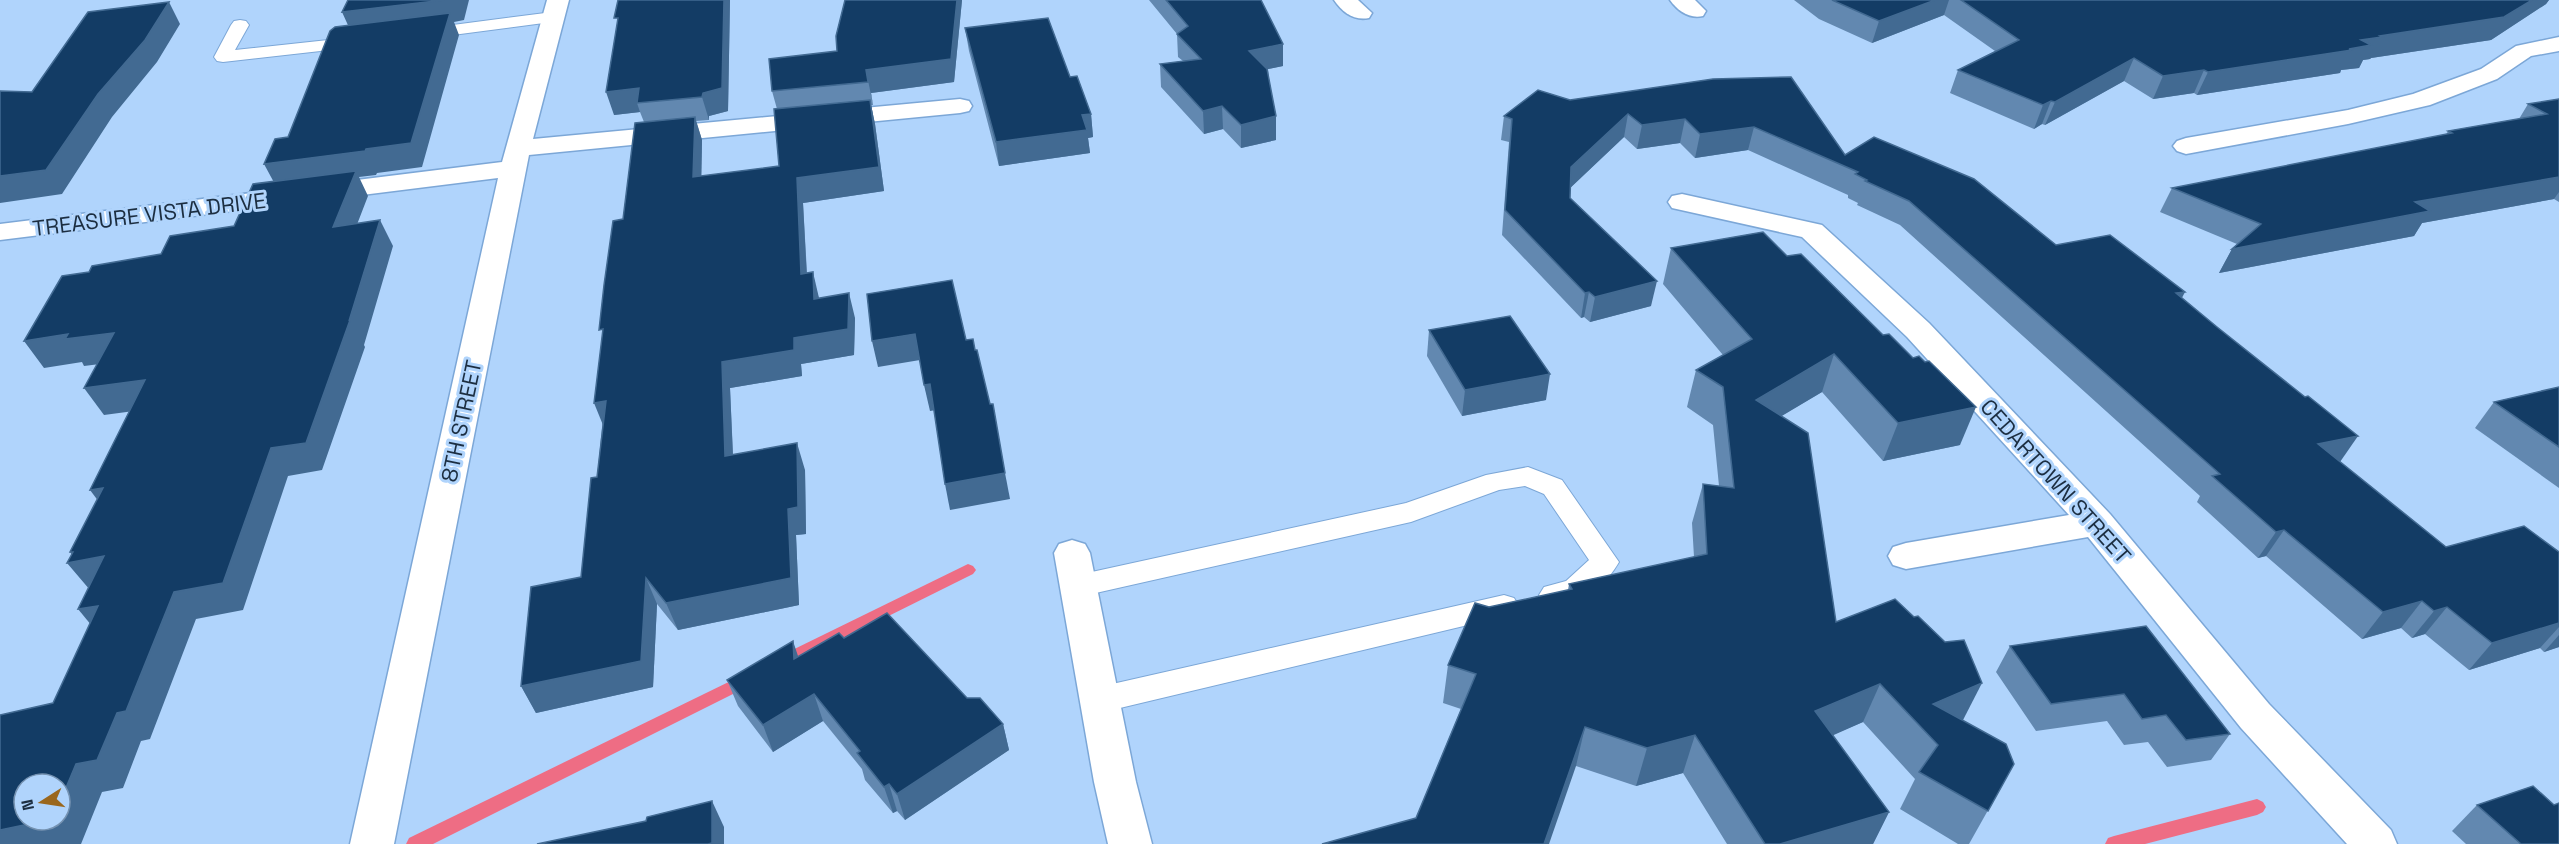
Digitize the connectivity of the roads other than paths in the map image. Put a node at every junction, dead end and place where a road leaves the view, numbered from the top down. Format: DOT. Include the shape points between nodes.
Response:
graph roads {
  1 [pos="555,8"];
  2 [pos="240,25"];
  3 [pos="400,37"];
  4 [pos="378,39"];
  5 [pos="2559,44"];
  6 [pos="960,106"];
  7 [pos="2186,146"];
  8 [pos="516,158"];
  9 [pos="1682,202"];
  10 [pos="0,232"];
  11 [pos="2097,523"];
  12 [pos="1906,556"];
  13 [pos="1075,569"];
  14 [pos="1099,700"];
  15 [pos="372,844"];
  16 [pos="1130,844"];
  17 [pos="2375,844"];
  1 -- 3 [label="lane"];
  1 -- 8 [label="street, 8TH STREET"];
  2 -- 4 [label="lane" via="223,57"];
  5 -- 7 [label="street" via="2524,51 2489,74 2421,100"];
  6 -- 8 [label="street, TREASURE VISTA DRIVE"];
  8 -- 10 [label="street, TREASURE VISTA DRIVE"];
  8 -- 15 [label="street, 8TH STREET"];
  9 -- 11 [label="street, CEDARTOWN STREET" via="1812,231 1918,330"];
  11 -- 12 [label="street"];
  11 -- 17 [label="street, CEDARTOWN STREET" via="2255,716"];
  13 -- 14 [label="street"];
  13 -- 14 [label="lane" via="1411,512 1495,481 1528,476 1553,486 1605,562 1575,590"];
  14 -- 16 [label="street"];
}
